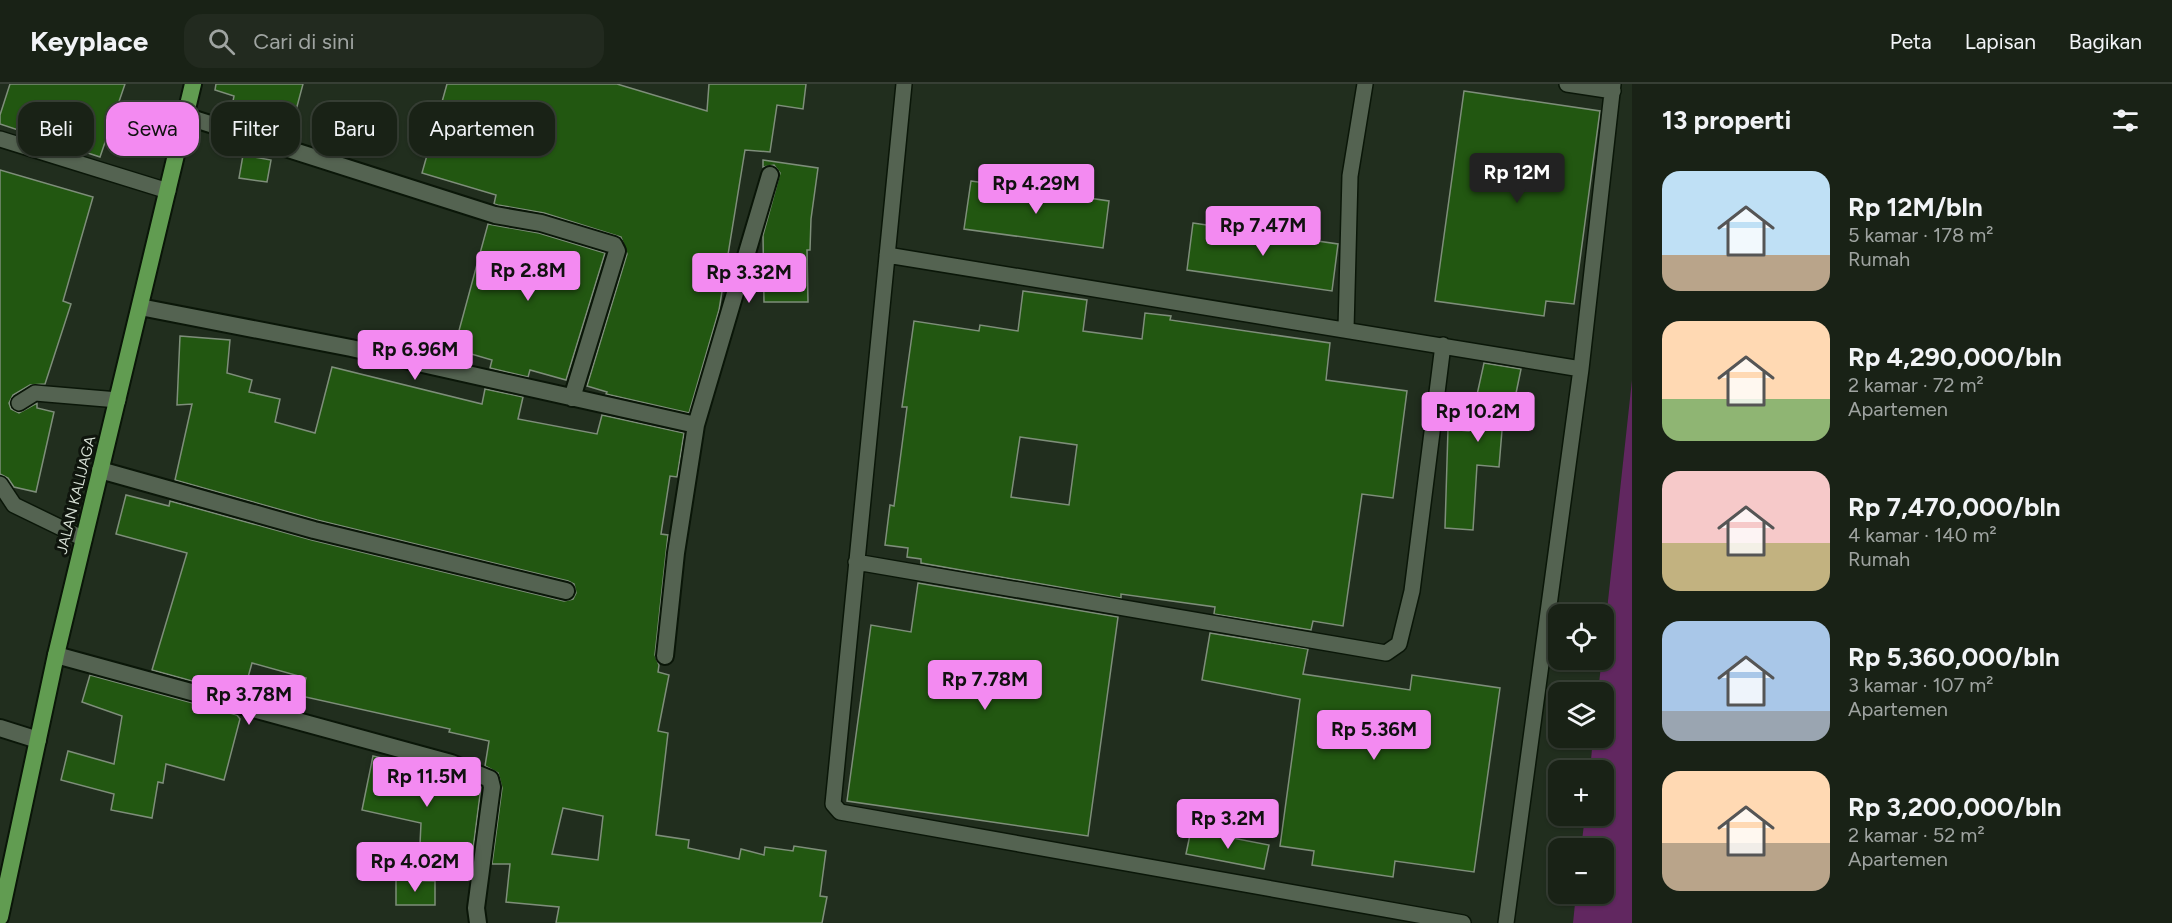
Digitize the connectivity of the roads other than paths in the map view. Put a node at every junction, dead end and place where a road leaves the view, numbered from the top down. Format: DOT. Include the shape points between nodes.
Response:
graph roads {
  1 [pos="193,84"];
  2 [pos="904,84"];
  3 [pos="1365,84"];
  4 [pos="1567,84"];
  5 [pos="1613,87"];
  6 [pos="188,102"];
  7 [pos="199,120"];
  8 [pos="0,138"];
  9 [pos="176,156"];
  10 [pos="770,175"];
  11 [pos="168,191"];
  12 [pos="887,255"];
  13 [pos="140,307"];
  14 [pos="1346,329"];
  15 [pos="1443,345"];
  16 [pos="1581,369"];
  17 [pos="572,398"];
  18 [pos="118,400"];
  19 [pos="19,403"];
  20 [pos="696,425"];
  21 [pos="100,470"];
  22 [pos="0,484"];
  23 [pos="84,539"];
  24 [pos="856,562"];
  25 [pos="566,591"];
  26 [pos="56,655"];
  27 [pos="665,656"];
  28 [pos="0,728"];
  29 [pos="38,740"];
  30 [pos="2,893"];
  31 [pos="0,917"];
  32 [pos="478,923"];
  33 [pos="1463,923"];
  34 [pos="1506,923"];
  1 -- 6 [label="highway, JALAN KALIJAGA"];
  2 -- 12 [label="lane"];
  3 -- 14 [label="lane" via="1350,176"];
  4 -- 5 [label="lane"];
  5 -- 16 [label="lane"];
  7 -- 17 [label="street" via="495,215 541,223 614,245 617,251"];
  8 -- 11 [label="lane"];
  9 -- 11 [label="highway, JALAN KALIJAGA"];
  10 -- 20 [label="street"];
  11 -- 13 [label="highway, JALAN KALIJAGA"];
  12 -- 14 [label="lane"];
  12 -- 24 [label="lane"];
  13 -- 17 [label="street" via="351,348"];
  13 -- 18 [label="highway, JALAN KALIJAGA"];
  14 -- 15 [label="lane"];
  15 -- 16 [label="lane"];
  15 -- 24 [label="lane" via="1412,591 1399,644 1386,653"];
  16 -- 34 [label="lane"];
  17 -- 20 [label="street"];
  18 -- 19 [label="lane" via="35,393"];
  18 -- 21 [label="highway, JALAN KALIJAGA"];
  20 -- 27 [label="street"];
  21 -- 23 [label="highway, JALAN KALIJAGA"];
  21 -- 25 [label="street" via="314,531"];
  22 -- 23 [label="lane" via="14,505"];
  23 -- 26 [label="highway, JALAN KALIJAGA"];
  24 -- 33 [label="lane" via="832,792 833,804 840,812"];
  26 -- 29 [label="highway, JALAN KALIJAGA"];
  26 -- 32 [label="street" via="451,763 490,779 476,908"];
  28 -- 29 [label="street"];
  29 -- 30 [label="highway, JALAN KALIJAGA"];
  30 -- 31 [label="highway, JALAN KALIJAGA"];
}
